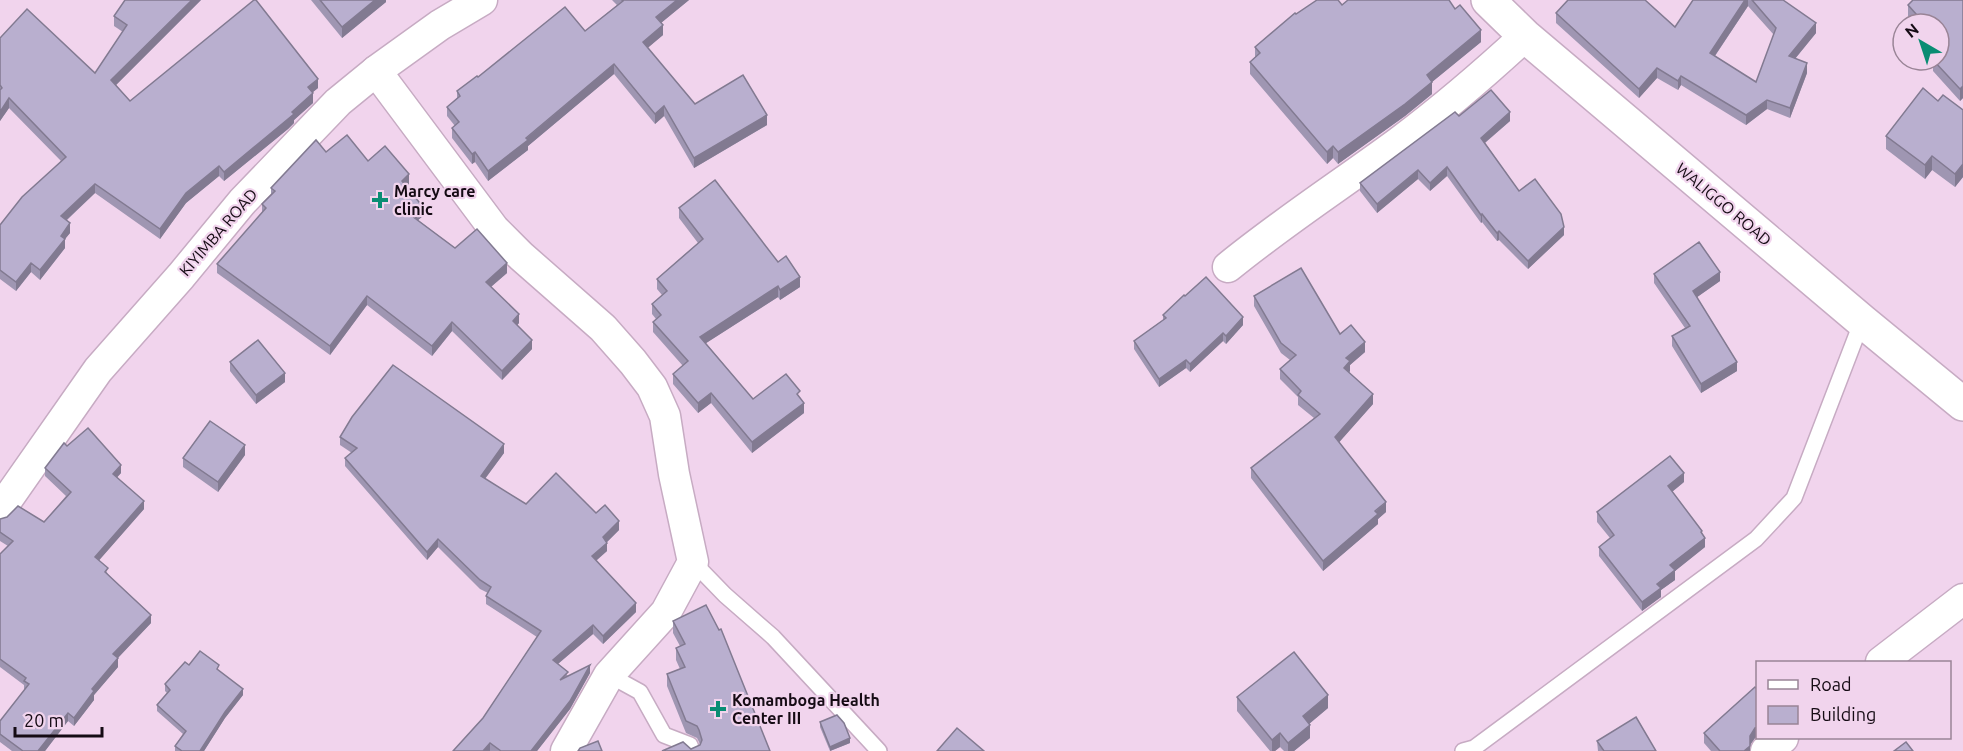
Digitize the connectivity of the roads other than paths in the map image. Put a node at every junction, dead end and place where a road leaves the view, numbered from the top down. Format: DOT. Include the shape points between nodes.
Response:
graph roads {
  1 [pos="482,0"];
  2 [pos="1488,0"];
  3 [pos="1525,36"];
  4 [pos="376,71"];
  5 [pos="1228,267"];
  6 [pos="1862,321"];
  7 [pos="1963,404"];
  8 [pos="0,510"];
  9 [pos="693,562"];
  10 [pos="1963,599"];
  11 [pos="1884,661"];
  12 [pos="609,675"];
  13 [pos="1782,739"];
  14 [pos="566,751"];
  15 [pos="692,751"];
  16 [pos="879,751"];
  17 [pos="1463,751"];
  18 [pos="1766,751"];
  1 -- 4 [label="street, KIYIMBA ROAD"];
  2 -- 3 [label="street, WALIGGO ROAD"];
  3 -- 5 [label="street" via="1475,83"];
  3 -- 6 [label="street, WALIGGO ROAD"];
  4 -- 8 [label="street, KIYIMBA ROAD" via="338,102 242,202 98,370"];
  4 -- 9 [label="street" via="494,229 603,328 652,387 665,416"];
  6 -- 7 [label="street, WALIGGO ROAD"];
  6 -- 17 [label="lane" via="1794,498 1756,539 1474,748"];
  9 -- 12 [label="street" via="666,612"];
  9 -- 16 [label="lane" via="773,637"];
  10 -- 11 [label="street"];
  12 -- 14 [label="street"];
  12 -- 15 [label="lane" via="640,692 664,735 690,745"];
  13 -- 18 [label="street"];
}
